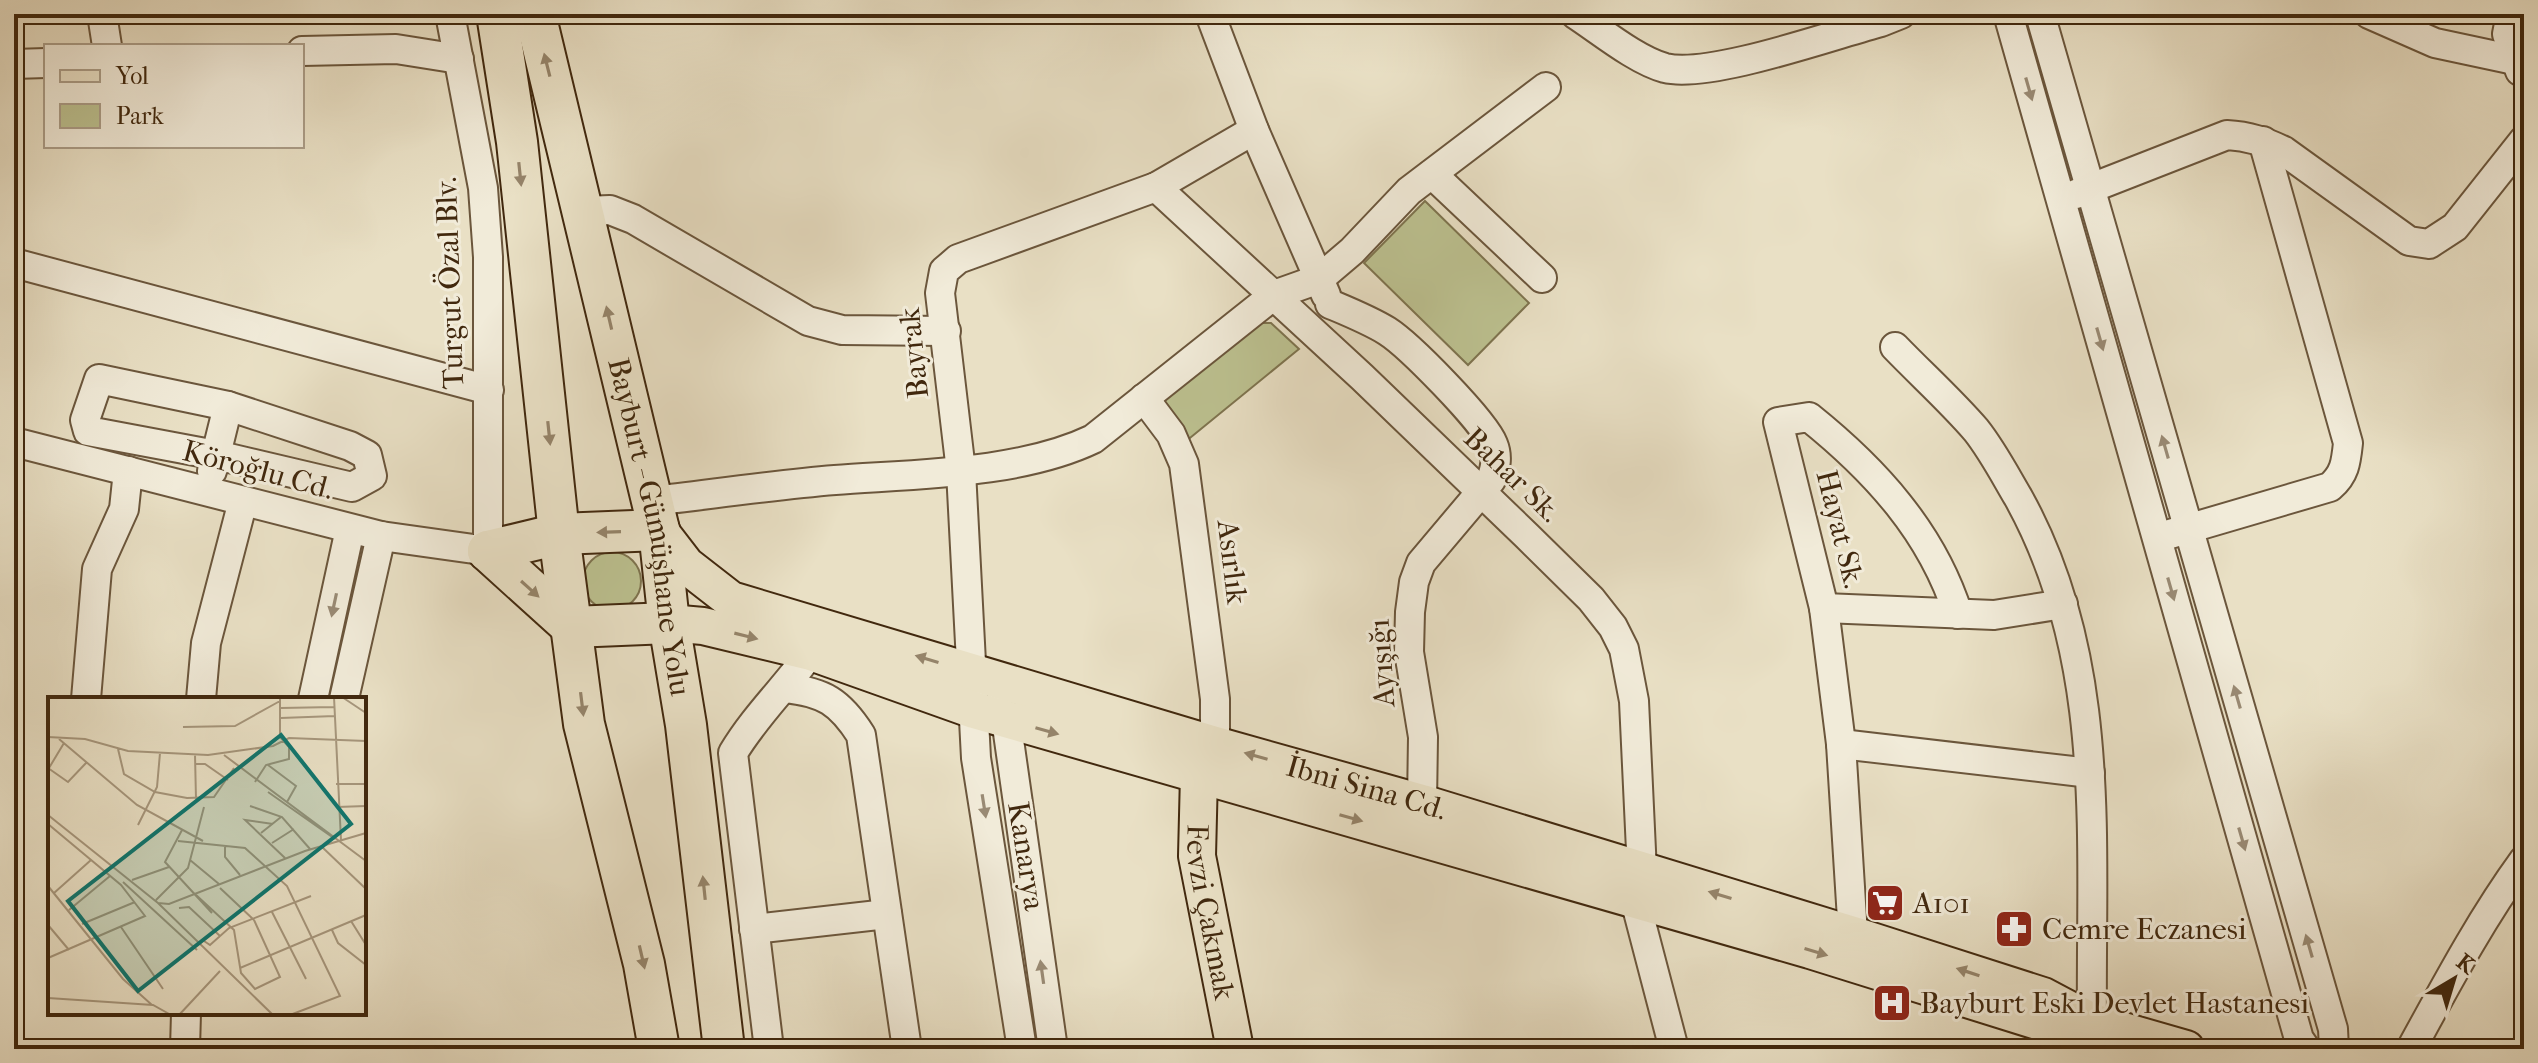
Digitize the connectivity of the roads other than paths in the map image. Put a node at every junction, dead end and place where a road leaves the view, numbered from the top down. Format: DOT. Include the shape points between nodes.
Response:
graph roads {
  1 [pos="102,14"];
  2 [pos="450,14"];
  3 [pos="497,14"];
  4 [pos="535,14"];
  5 [pos="1210,14"];
  6 [pos="1575,14"];
  7 [pos="2008,14"];
  8 [pos="2040,14"];
  9 [pos="2369,14"];
  10 [pos="2511,14"];
  11 [pos="1887,17"];
  12 [pos="107,44"];
  13 [pos="304,51"];
  14 [pos="459,59"];
  15 [pos="44,63"];
  16 [pos="14,64"];
  17 [pos="2521,67"];
  18 [pos="1546,87"];
  19 [pos="1254,130"];
  20 [pos="2524,140"];
  21 [pos="2263,141"];
  22 [pos="1432,174"];
  23 [pos="1156,187"];
  24 [pos="2091,188"];
  25 [pos="2061,201"];
  26 [pos="584,211"];
  27 [pos="14,263"];
  28 [pos="1542,278"];
  29 [pos="1325,292"];
  30 [pos="1274,295"];
  31 [pos="946,331"];
  32 [pos="1895,347"];
  33 [pos="1362,377"];
  34 [pos="489,390"];
  35 [pos="1144,398"];
  36 [pos="228,406"];
  37 [pos="14,442"];
  38 [pos="216,455"];
  39 [pos="128,471"];
  40 [pos="961,471"];
  41 [pos="207,492"];
  42 [pos="1481,492"];
  43 [pos="243,501"];
  44 [pos="656,516"];
  45 [pos="350,529"];
  46 [pos="2189,529"];
  47 [pos="559,534"];
  48 [pos="381,536"];
  49 [pos="2157,538"];
  50 [pos="488,551"];
  51 [pos="2063,604"];
  52 [pos="1824,608"];
  53 [pos="1958,614"];
  54 [pos="669,623"];
  55 [pos="572,627"];
  56 [pos="811,652"];
  57 [pos="973,673"];
  58 [pos="785,688"];
  59 [pos="86,697"];
  60 [pos="201,697"];
  61 [pos="313,697"];
  62 [pos="344,697"];
  63 [pos="990,714"];
  64 [pos="1841,744"];
  65 [pos="1207,760"];
  66 [pos="2090,773"];
  67 [pos="1422,803"];
  68 [pos="2524,860"];
  69 [pos="1639,886"];
  70 [pos="887,914"];
  71 [pos="754,929"];
  72 [pos="1853,935"];
  73 [pos="186,1015"];
  74 [pos="2089,1035"];
  75 [pos="185,1049"];
  76 [pos="659,1049"];
  77 [pos="724,1049"];
  78 [pos="769,1049"];
  79 [pos="907,1049"];
  80 [pos="1022,1049"];
  81 [pos="1053,1049"];
  82 [pos="1235,1049"];
  83 [pos="1674,1049"];
  84 [pos="2186,1049"];
  85 [pos="2306,1049"];
  86 [pos="2334,1049"];
  87 [pos="2411,1049"];
  1 -- 12 [label="street"];
  2 -- 14 [label="street, Turgut Özal Blv."];
  3 -- 47 [label="highway, one-way" via="517,142"];
  26 -- 4 [label="highway, Bayburt - Gümüşhane Yolu, one-way"];
  5 -- 19 [label="street"];
  6 -- 11 [label="street" via="1629,50 1663,67 1686,71 1733,63"];
  7 -- 25 [label="street, one-way"];
  8 -- 24 [label="street"];
  9 -- 17 [label="street" via="2435,43"];
  10 -- 17 [label="street" via="2507,34"];
  13 -- 14 [label="street" via="396,49"];
  14 -- 34 [label="street, Turgut Özal Blv." via="483,188"];
  15 -- 16 [label="street"];
  18 -- 22 [label="street"];
  19 -- 23 [label="street, Bayrak"];
  19 -- 29 [label="street"];
  20 -- 21 [label="street" via="2455,227 2429,244 2409,241"];
  21 -- 24 [label="street" via="2227,135"];
  21 -- 46 [label="street" via="2348,443 2346,464 2330,487"];
  22 -- 28 [label="street"];
  22 -- 29 [label="street" via="1352,251"];
  23 -- 30 [label="street, Bahar Sk."];
  23 -- 31 [label="street, Bayrak" via="958,259 944,271 940,293"];
  24 -- 25 [label="street"];
  46 -- 24 [label="street, one-way"];
  25 -- 49 [label="street, one-way"];
  26 -- 31 [label="street" via="610,210 633,219 808,321 842,330"];
  44 -- 26 [label="highway, Bayburt - Gümüşhane Yolu, one-way"];
  27 -- 34 [label="street"];
  29 -- 30 [label="street"];
  29 -- 33 [label="street"];
  29 -- 42 [label="street, Ayışığı" via="1412,349 1488,434 1496,466"];
  30 -- 33 [label="street, Bahar Sk."];
  30 -- 35 [label="street"];
  31 -- 40 [label="street, Bayrak"];
  32 -- 51 [label="street" via="1976,431 2031,520"];
  33 -- 42 [label="street, Bahar Sk."];
  34 -- 50 [label="street, Turgut Özal Blv."];
  35 -- 40 [label="street" via="1075,448"];
  35 -- 65 [label="street, Asırlık" via="1171,434 1184,464 1215,699"];
  36 -- 38 [label="street"];
  36 -- 38 [label="street" via="99,379 85,420 88,431"];
  36 -- 38 [label="street" via="350,446 367,455 372,476 352,487"];
  37 -- 39 [label="street, Köroğlu Cd."];
  38 -- 41 [label="street"];
  39 -- 41 [label="street, Köroğlu Cd."];
  39 -- 59 [label="street" via="124,509 97,569"];
  40 -- 44 [label="street" via="793,484"];
  40 -- 57 [label="street, Bayrak"];
  41 -- 43 [label="street, Köroğlu Cd."];
  42 -- 67 [label="street, Ayışığı" via="1421,563 1414,582 1409,652 1423,737"];
  42 -- 69 [label="street, Bahar Sk." via="1591,599 1624,649 1634,701"];
  43 -- 45 [label="street, Köroğlu Cd."];
  43 -- 60 [label="street" via="206,643"];
  44 -- 47 [label="highway, one-way"];
  44 -- 54 [label="highway, Bayburt - Gümüşhane Yolu"];
  57 -- 44 [label="main road, İbni Sina Cd., one-way" via="731,600 686,565"];
  45 -- 48 [label="street, Köroğlu Cd."];
  45 -- 61 [label="street, one-way"];
  46 -- 49 [label="street"];
  86 -- 46 [label="street, one-way" via="2333,1029"];
  47 -- 50 [label="highway"];
  47 -- 55 [label="highway"];
  48 -- 50 [label="street, Köroğlu Cd."];
  48 -- 62 [label="street"];
  49 -- 85 [label="street, one-way"];
  50 -- 55 [label="highway, one-way"];
  51 -- 53 [label="street" via="1994,615"];
  51 -- 66 [label="street" via="2081,676"];
  52 -- 53 [label="street"];
  52 -- 53 [label="street, Hayat Sk." via="1778,422 1809,417 1886,487 1915,524"];
  52 -- 64 [label="street, Hayat Sk."];
  54 -- 55 [label="highway"];
  54 -- 56 [label="main road, İbni Sina Cd., one-way"];
  77 -- 54 [label="highway, Bayburt - Gümüşhane Yolu, one-way"];
  55 -- 76 [label="highway, one-way" via="584,724 644,964"];
  56 -- 58 [label="street"];
  56 -- 63 [label="main road, İbni Sina Cd."];
  57 -- 63 [label="street, Kanarya"];
  57 -- 65 [label="main road, İbni Sina Cd."];
  58 -- 70 [label="street" via="812,690 830,700 861,735"];
  58 -- 71 [label="street" via="750,723 733,753"];
  63 -- 65 [label="main road, İbni Sina Cd., one-way"];
  63 -- 80 [label="street, Kanarya, one-way" via="976,758"];
  81 -- 63 [label="street, one-way"];
  64 -- 66 [label="street"];
  64 -- 72 [label="street, Hayat Sk."];
  67 -- 65 [label="main road, İbni Sina Cd., one-way"];
  65 -- 69 [label="main road, İbni Sina Cd., one-way"];
  65 -- 82 [label="main road, Fevzi Çakmak" via="1197,856"];
  66 -- 74 [label="street"];
  67 -- 69 [label="main road, İbni Sina Cd."];
  68 -- 87 [label="street"];
  72 -- 69 [label="main road, İbni Sina Cd., one-way"];
  69 -- 74 [label="main road, İbni Sina Cd., one-way" via="1810,950"];
  69 -- 83 [label="street, Bahar Sk."];
  70 -- 71 [label="street"];
  70 -- 79 [label="street"];
  71 -- 78 [label="street"];
  74 -- 72 [label="main road, İbni Sina Cd., one-way" via="2043,996"];
  73 -- 75 [label="street"];
  74 -- 84 [label="main road, İbni Sina Cd."];
}
